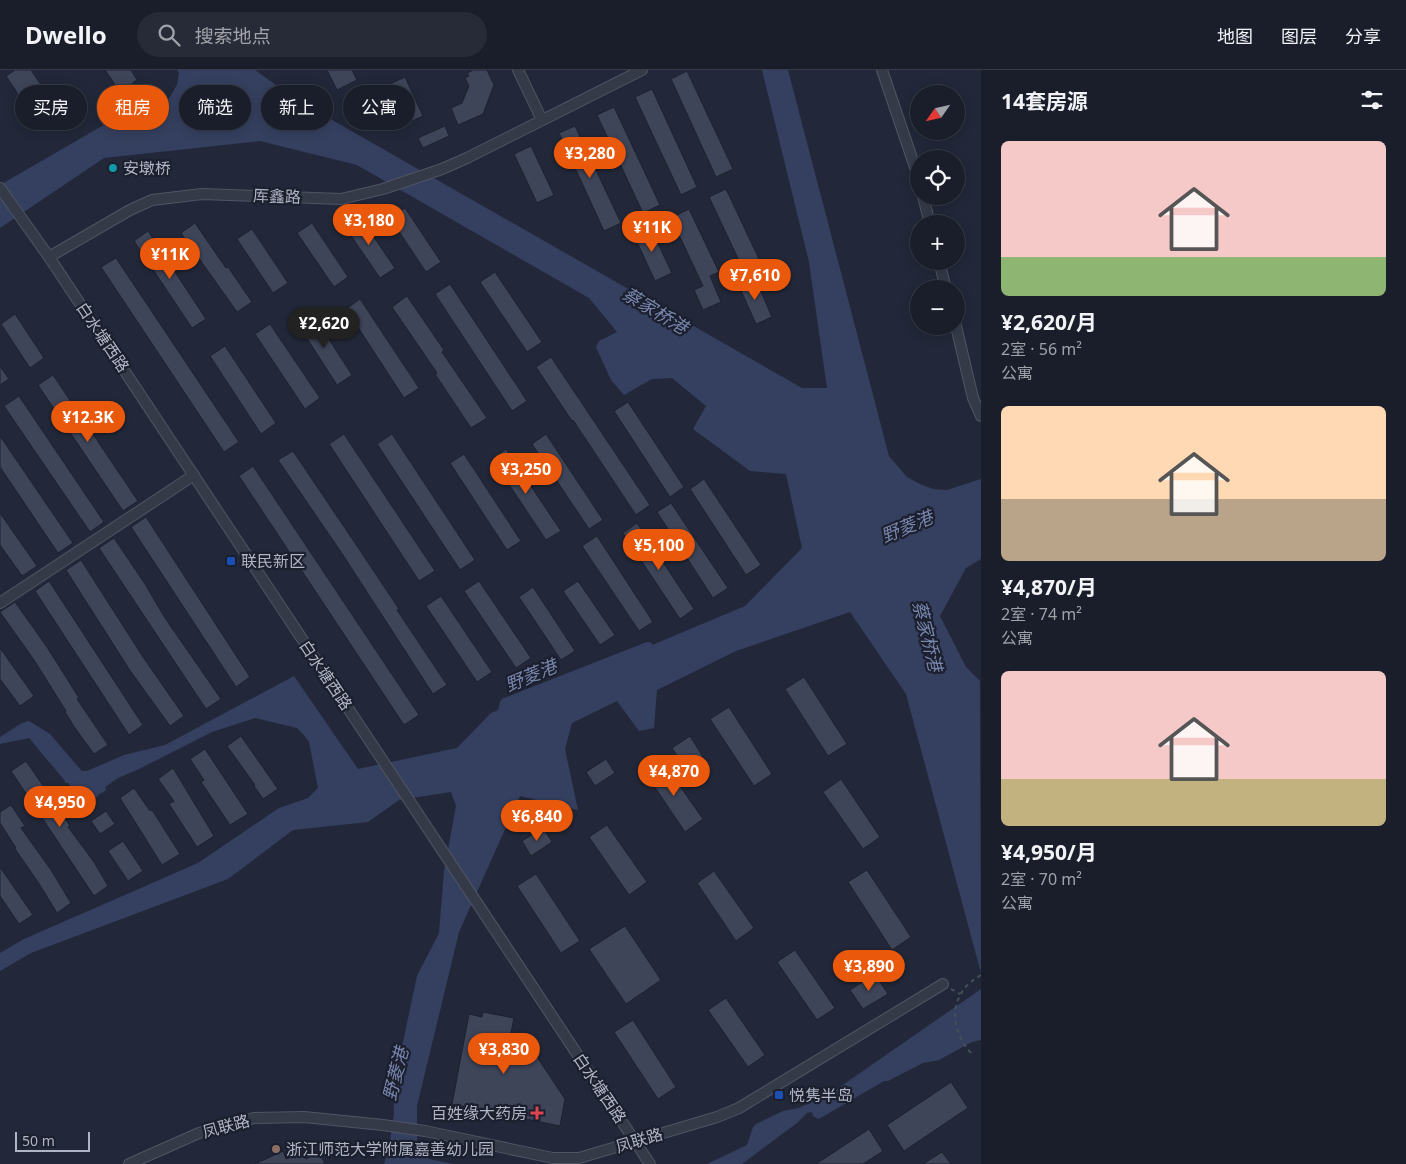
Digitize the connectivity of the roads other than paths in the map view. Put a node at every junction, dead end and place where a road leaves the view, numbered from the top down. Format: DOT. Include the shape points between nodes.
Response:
graph roads {
  1 [pos="518,70"];
  2 [pos="642,70"];
  3 [pos="882,70"];
  4 [pos="542,120"];
  5 [pos="910,152"];
  6 [pos="0,188"];
  7 [pos="49,257"];
  8 [pos="958,335"];
  9 [pos="981,416"];
  10 [pos="194,475"];
  11 [pos="0,604"];
  12 [pos="943,984"];
  13 [pos="635,1140"];
  14 [pos="129,1164"];
  15 [pos="650,1164"];
  1 -- 4 [label="street"];
  2 -- 4 [label="street, 厍鑫路"];
  3 -- 5 [label="street"];
  4 -- 7 [label="street, 厍鑫路" via="442,169 341,199 202,194 152,200"];
  6 -- 7 [label="street, 白水塘西路"];
  7 -- 10 [label="street, 白水塘西路"];
  8 -- 9 [label="street" via="973,398"];
  10 -- 11 [label="street"];
  10 -- 13 [label="street, 白水塘西路"];
  12 -- 13 [label="street, 凤联路" via="739,1108"];
  13 -- 14 [label="street, 凤联路" via="579,1158 553,1158 383,1125 304,1117 254,1118 199,1133"];
  13 -- 15 [label="street, 白水塘西路"];
}
